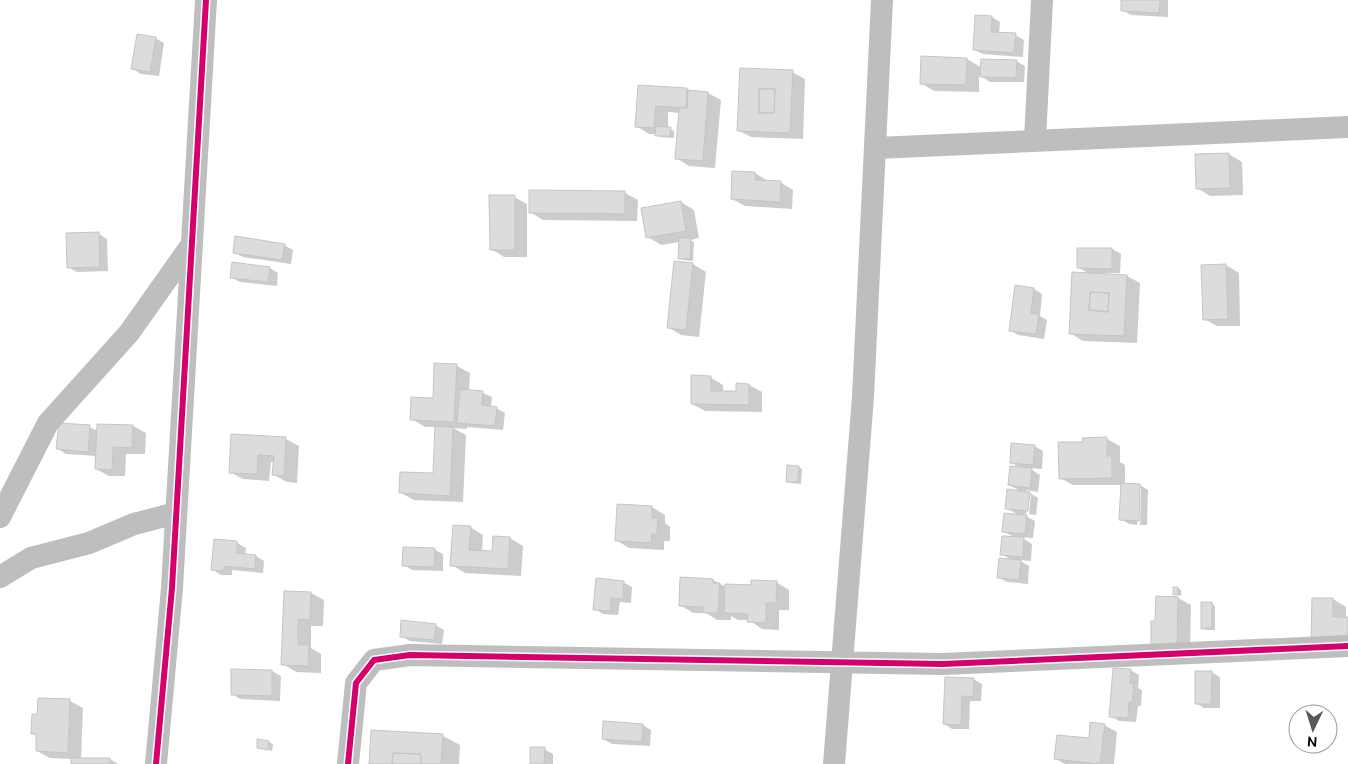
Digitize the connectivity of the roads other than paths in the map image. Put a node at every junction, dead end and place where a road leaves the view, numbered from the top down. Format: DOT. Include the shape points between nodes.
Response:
graph roads {
  1 [pos="206,0"];
  2 [pos="882,0"];
  3 [pos="1042,0"];
  4 [pos="1348,127"];
  5 [pos="1035,140"];
  6 [pos="876,148"];
  7 [pos="192,244"];
  8 [pos="176,513"];
  9 [pos="0,517"];
  10 [pos="0,577"];
  11 [pos="1348,646"];
  12 [pos="842,662"];
  13 [pos="156,764"];
  14 [pos="348,764"];
  15 [pos="834,764"];
  1 -- 7 [label="street"];
  2 -- 6 [label="street"];
  3 -- 5 [label="street"];
  4 -- 5 [label="street"];
  5 -- 6 [label="street"];
  6 -- 12 [label="street" via="863,396"];
  7 -- 8 [label="street"];
  7 -- 9 [label="street" via="129,333 48,423"];
  8 -- 10 [label="street" via="134,524 89,543 31,558"];
  8 -- 13 [label="street"];
  11 -- 12 [label="street" via="943,664"];
  12 -- 14 [label="street" via="410,655 374,660 356,683"];
  12 -- 15 [label="street"];
}
